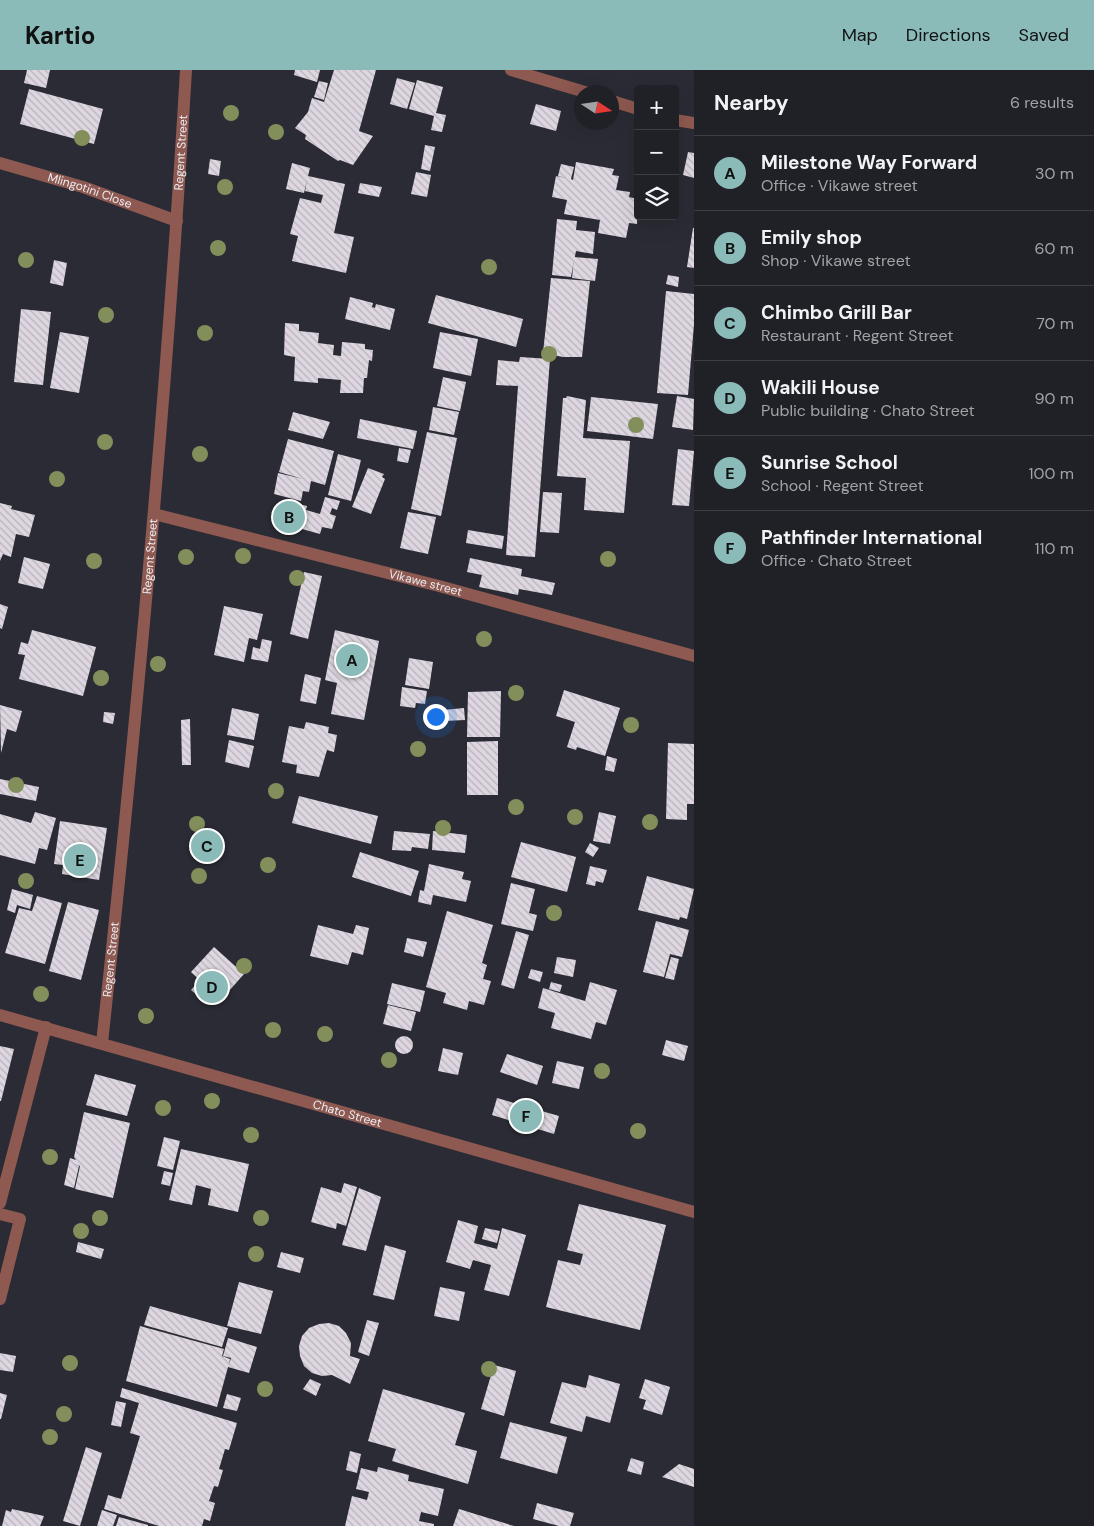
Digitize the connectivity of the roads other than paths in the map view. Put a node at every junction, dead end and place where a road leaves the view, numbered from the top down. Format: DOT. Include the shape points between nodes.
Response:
graph roads {
  1 [pos="186,70"];
  2 [pos="511,70"];
  3 [pos="574,89"];
  4 [pos="619,103"];
  5 [pos="634,108"];
  6 [pos="679,121"];
  7 [pos="694,123"];
  8 [pos="0,163"];
  9 [pos="177,221"];
  10 [pos="154,514"];
  11 [pos="694,656"];
  12 [pos="0,1015"];
  13 [pos="46,1027"];
  14 [pos="102,1043"];
  15 [pos="0,1203"];
  16 [pos="694,1212"];
  17 [pos="0,1214"];
  18 [pos="0,1299"];
  1 -- 9 [label="street, Regent Street"];
  2 -- 3 [label="street"];
  4 -- 5 [label="street"];
  6 -- 7 [label="street"];
  8 -- 9 [label="street, Mlingotini Close" via="83,187"];
  9 -- 10 [label="street, Regent Street"];
  10 -- 11 [label="street, Vikawe street" via="439,586"];
  10 -- 14 [label="street, Regent Street" via="134,745"];
  12 -- 13 [label="street, Chato Street"];
  13 -- 14 [label="street, Chato Street"];
  13 -- 15 [label="street"];
  14 -- 16 [label="street, Chato Street"];
  17 -- 18 [label="street" via="20,1219"];
}
